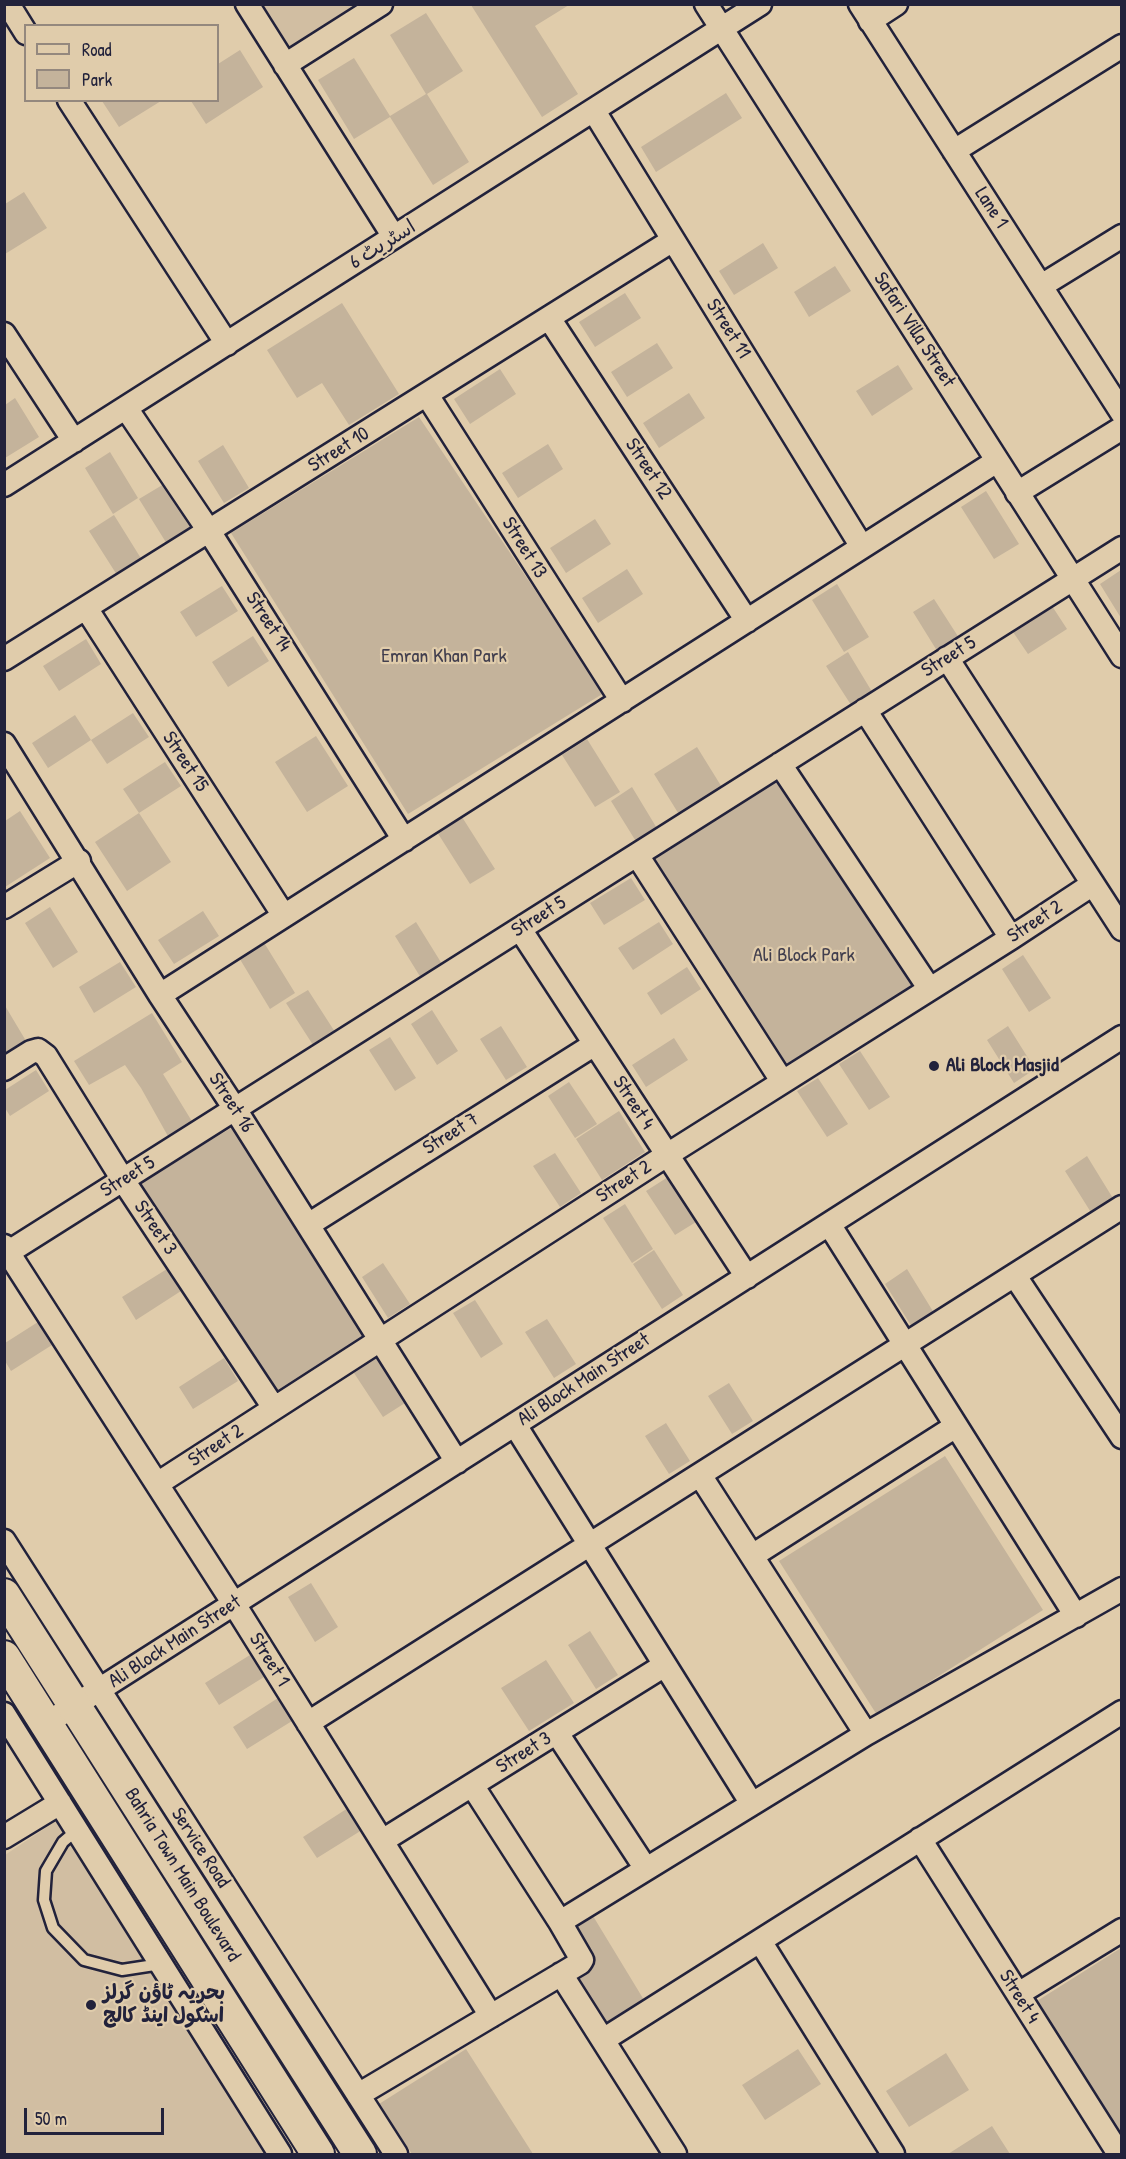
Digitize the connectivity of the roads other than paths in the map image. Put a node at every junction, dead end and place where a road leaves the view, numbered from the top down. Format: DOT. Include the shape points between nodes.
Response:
graph roads {
  1 [pos="247,4"];
  2 [pos="381,4"];
  3 [pos="706,4"];
  4 [pos="760,4"];
  5 [pos="896,4"];
  6 [pos="865,13"];
  7 [pos="722,30"];
  8 [pos="1122,46"];
  9 [pos="285,65"];
  10 [pos="70,102"];
  11 [pos="594,111"];
  12 [pos="954,151"];
  13 [pos="1122,236"];
  14 [pos="394,237"];
  15 [pos="673,240"];
  16 [pos="1041,286"];
  17 [pos="549,318"];
  18 [pos="4,334"];
  19 [pos="227,344"];
  20 [pos="427,394"];
  21 [pos="126,408"];
  22 [pos="1122,413"];
  23 [pos="1122,428"];
  24 [pos="74,441"];
  25 [pos="998,461"];
  26 [pos="4,485"];
  27 [pos="1017,493"];
  28 [pos="209,531"];
  29 [pos="862,547"];
  30 [pos="1122,548"];
  31 [pos="1072,579"];
  32 [pos="87,608"];
  33 [pos="747,621"];
  34 [pos="1122,656"];
  35 [pos="947,658"];
  36 [pos="4,659"];
  37 [pos="622,701"];
  38 [pos="865,710"];
  39 [pos="4,744"];
  40 [pos="780,764"];
  41 [pos="404,840"];
  42 [pos="637,855"];
  43 [pos="79,861"];
  44 [pos="1093,884"];
  45 [pos="4,907"];
  46 [pos="284,916"];
  47 [pos="520,929"];
  48 [pos="1122,929"];
  49 [pos="1011,938"];
  50 [pos="929,988"];
  51 [pos="160,995"];
  52 [pos="1122,1037"];
  53 [pos="595,1044"];
  54 [pos="4,1069"];
  55 [pos="782,1082"];
  56 [pos="235,1109"];
  57 [pos="667,1155"];
  58 [pos="123,1180"];
  59 [pos="1122,1207"];
  60 [pos="829,1224"];
  61 [pos="308,1225"];
  62 [pos="6,1251"];
  63 [pos="1015,1276"];
  64 [pos="747,1277"];
  65 [pos="381,1340"];
  66 [pos="905,1346"];
  67 [pos="274,1408"];
  68 [pos="515,1425"];
  69 [pos="956,1426"];
  70 [pos="1122,1437"];
  71 [pos="457,1461"];
  72 [pos="700,1475"];
  73 [pos="157,1484"];
  74 [pos="4,1541"];
  75 [pos="589,1545"];
  76 [pos="752,1556"];
  77 [pos="1122,1589"];
  78 [pos="4,1595"];
  79 [pos="234,1604"];
  80 [pos="1076,1616"];
  81 [pos="4,1657"];
  82 [pos="664,1665"];
  83 [pos="87,1698"];
  84 [pos="1122,1712"];
  85 [pos="4,1714"];
  86 [pos="47,1723"];
  87 [pos="308,1723"];
  88 [pos="557,1732"];
  89 [pos="866,1734"];
  90 [pos="472,1785"];
  91 [pos="60,1803"];
  92 [pos="752,1804"];
  93 [pos="79,1832"];
  94 [pos="4,1837"];
  95 [pos="920,1839"];
  96 [pos="382,1841"];
  97 [pos="646,1869"];
  98 [pos="560,1922"];
  99 [pos="1122,1930"];
  100 [pos="760,1941"];
  101 [pos="161,1964"];
  102 [pos="561,1974"];
  103 [pos="1018,1994"];
  104 [pos="491,2016"];
  105 [pos="603,2040"];
  106 [pos="362,2102"];
  107 [pos="340,2124"];
  108 [pos="280,2154"];
  109 [pos="316,2154"];
  110 [pos="360,2154"];
  111 [pos="396,2154"];
  112 [pos="675,2154"];
  113 [pos="893,2154"];
  114 [pos="1119,2154"];
  1 -- 9 [label="street"];
  2 -- 9 [label="street"];
  3 -- 7 [label="street, Safari Villa Street"];
  4 -- 7 [label="street, اسٹریٹ 6"];
  5 -- 6 [label="street"];
  6 -- 12 [label="street, Lane 1"];
  7 -- 11 [label="street, اسٹریٹ 6"];
  7 -- 25 [label="street, Safari Villa Street"];
  8 -- 12 [label="street"];
  9 -- 14 [label="street"];
  10 -- 19 [label="street"];
  11 -- 14 [label="street, اسٹریٹ 6"];
  11 -- 15 [label="street, Street 11"];
  12 -- 16 [label="street, Lane 1"];
  13 -- 16 [label="street"];
  14 -- 19 [label="street, اسٹریٹ 6"];
  15 -- 17 [label="street, Street 10"];
  15 -- 29 [label="street, Street 11"];
  16 -- 22 [label="street, Lane 1"];
  17 -- 20 [label="street, Street 10"];
  17 -- 33 [label="street, Street 12"];
  18 -- 24 [label="street"];
  19 -- 21 [label="street, اسٹریٹ 6"];
  20 -- 28 [label="street, Street 10"];
  20 -- 37 [label="street, Street 13"];
  21 -- 24 [label="street, اسٹریٹ 6"];
  21 -- 28 [label="street, Street 14"];
  23 -- 27 [label="street"];
  24 -- 26 [label="street, اسٹریٹ 6"];
  25 -- 27 [label="street, Safari Villa Street"];
  25 -- 29 [label="street"];
  27 -- 31 [label="street, Safari Villa Street"];
  28 -- 32 [label="street, Street 10"];
  28 -- 41 [label="street, Street 14"];
  29 -- 33 [label="street"];
  30 -- 31 [label="street, Street 5"];
  31 -- 34 [label="street, Safari Villa Street"];
  31 -- 35 [label="street, Street 5"];
  32 -- 36 [label="street, Street 10"];
  32 -- 46 [label="street, Street 15"];
  33 -- 37 [label="street"];
  35 -- 38 [label="street, Street 5"];
  35 -- 44 [label="street"];
  37 -- 41 [label="street"];
  38 -- 40 [label="street, Street 5"];
  38 -- 49 [label="street"];
  39 -- 43 [label="street, Street 16"];
  40 -- 42 [label="street, Street 5"];
  40 -- 50 [label="street"];
  41 -- 46 [label="street"];
  42 -- 47 [label="street, Street 5"];
  42 -- 55 [label="street"];
  43 -- 45 [label="street"];
  43 -- 51 [label="street, Street 16"];
  44 -- 48 [label="street"];
  44 -- 49 [label="street, Street 2"];
  46 -- 51 [label="street"];
  47 -- 53 [label="street, Street 4"];
  47 -- 56 [label="street, Street 5"];
  49 -- 50 [label="street, Street 2"];
  50 -- 55 [label="street, Street 2"];
  51 -- 56 [label="street, Street 16"];
  52 -- 60 [label="street, Ali Block Main Street"];
  53 -- 57 [label="street, Street 4"];
  53 -- 61 [label="street, Street 7"];
  54 -- 58 [label="street, Street 3" via="31,1052 38,1050 46,1056"];
  55 -- 57 [label="street, Street 2"];
  56 -- 58 [label="street, Street 5"];
  56 -- 61 [label="street, Street 16"];
  57 -- 64 [label="street, Street 4"];
  57 -- 65 [label="street, Street 2"];
  58 -- 62 [label="street, Street 5"];
  58 -- 67 [label="street, Street 3"];
  59 -- 63 [label="street"];
  60 -- 64 [label="street, Ali Block Main Street"];
  60 -- 66 [label="street"];
  61 -- 65 [label="street, Street 16"];
  62 -- 73 [label="street, Street 1"];
  63 -- 66 [label="street"];
  63 -- 70 [label="street"];
  64 -- 68 [label="street, Ali Block Main Street"];
  65 -- 67 [label="street, Street 2"];
  65 -- 71 [label="street, Street 16"];
  66 -- 69 [label="street"];
  66 -- 72 [label="street"];
  67 -- 73 [label="street, Street 2"];
  68 -- 71 [label="street, Ali Block Main Street"];
  68 -- 75 [label="street"];
  69 -- 76 [label="street"];
  69 -- 80 [label="street"];
  71 -- 79 [label="street, Ali Block Main Street"];
  72 -- 75 [label="street"];
  72 -- 76 [label="street"];
  73 -- 79 [label="street, Street 1"];
  74 -- 83 [label="street, Service Road"];
  75 -- 82 [label="street"];
  75 -- 87 [label="street"];
  76 -- 89 [label="street"];
  77 -- 80 [label="street"];
  78 -- 83 [label="main road, Bahria Town Main Boulevard"];
  79 -- 83 [label="street, Ali Block Main Street"];
  79 -- 87 [label="street, Street 1"];
  80 -- 89 [label="street"];
  81 -- 86 [label="main road, Bahria Town Main Boulevard"];
  82 -- 88 [label="street, Street 3"];
  82 -- 92 [label="street"];
  83 -- 86 [label="street, Ali Block Main Street"];
  83 -- 106 [label="street, Service Road"];
  83 -- 107 [label="main road, Bahria Town Main Boulevard"];
  84 -- 95 [label="street"];
  85 -- 91 [label="street"];
  86 -- 109 [label="main road, Bahria Town Main Boulevard"];
  87 -- 96 [label="street, Street 1"];
  88 -- 90 [label="street, Street 3"];
  88 -- 97 [label="street"];
  89 -- 92 [label="street"];
  90 -- 96 [label="street, Street 3"];
  90 -- 98 [label="street"];
  91 -- 93 [label="street"];
  91 -- 94 [label="street"];
  92 -- 97 [label="street"];
  93 -- 101 [label="street"];
  93 -- 101 [label="lane" via="63,1842 46,1871 44,1900 53,1928 84,1960 122,1970"];
  95 -- 100 [label="street"];
  95 -- 103 [label="street, Street 4"];
  96 -- 104 [label="street, Street 1"];
  97 -- 98 [label="street"];
  98 -- 102 [label="street" via="582,1960"];
  99 -- 103 [label="street"];
  100 -- 105 [label="street"];
  100 -- 113 [label="street"];
  101 -- 108 [label="street"];
  102 -- 104 [label="street"];
  102 -- 105 [label="street"];
  103 -- 114 [label="street, Street 4"];
  104 -- 106 [label="street"];
  105 -- 112 [label="street"];
  106 -- 107 [label="street"];
  106 -- 111 [label="street, Service Road"];
  107 -- 110 [label="main road, Bahria Town Main Boulevard"];
}
